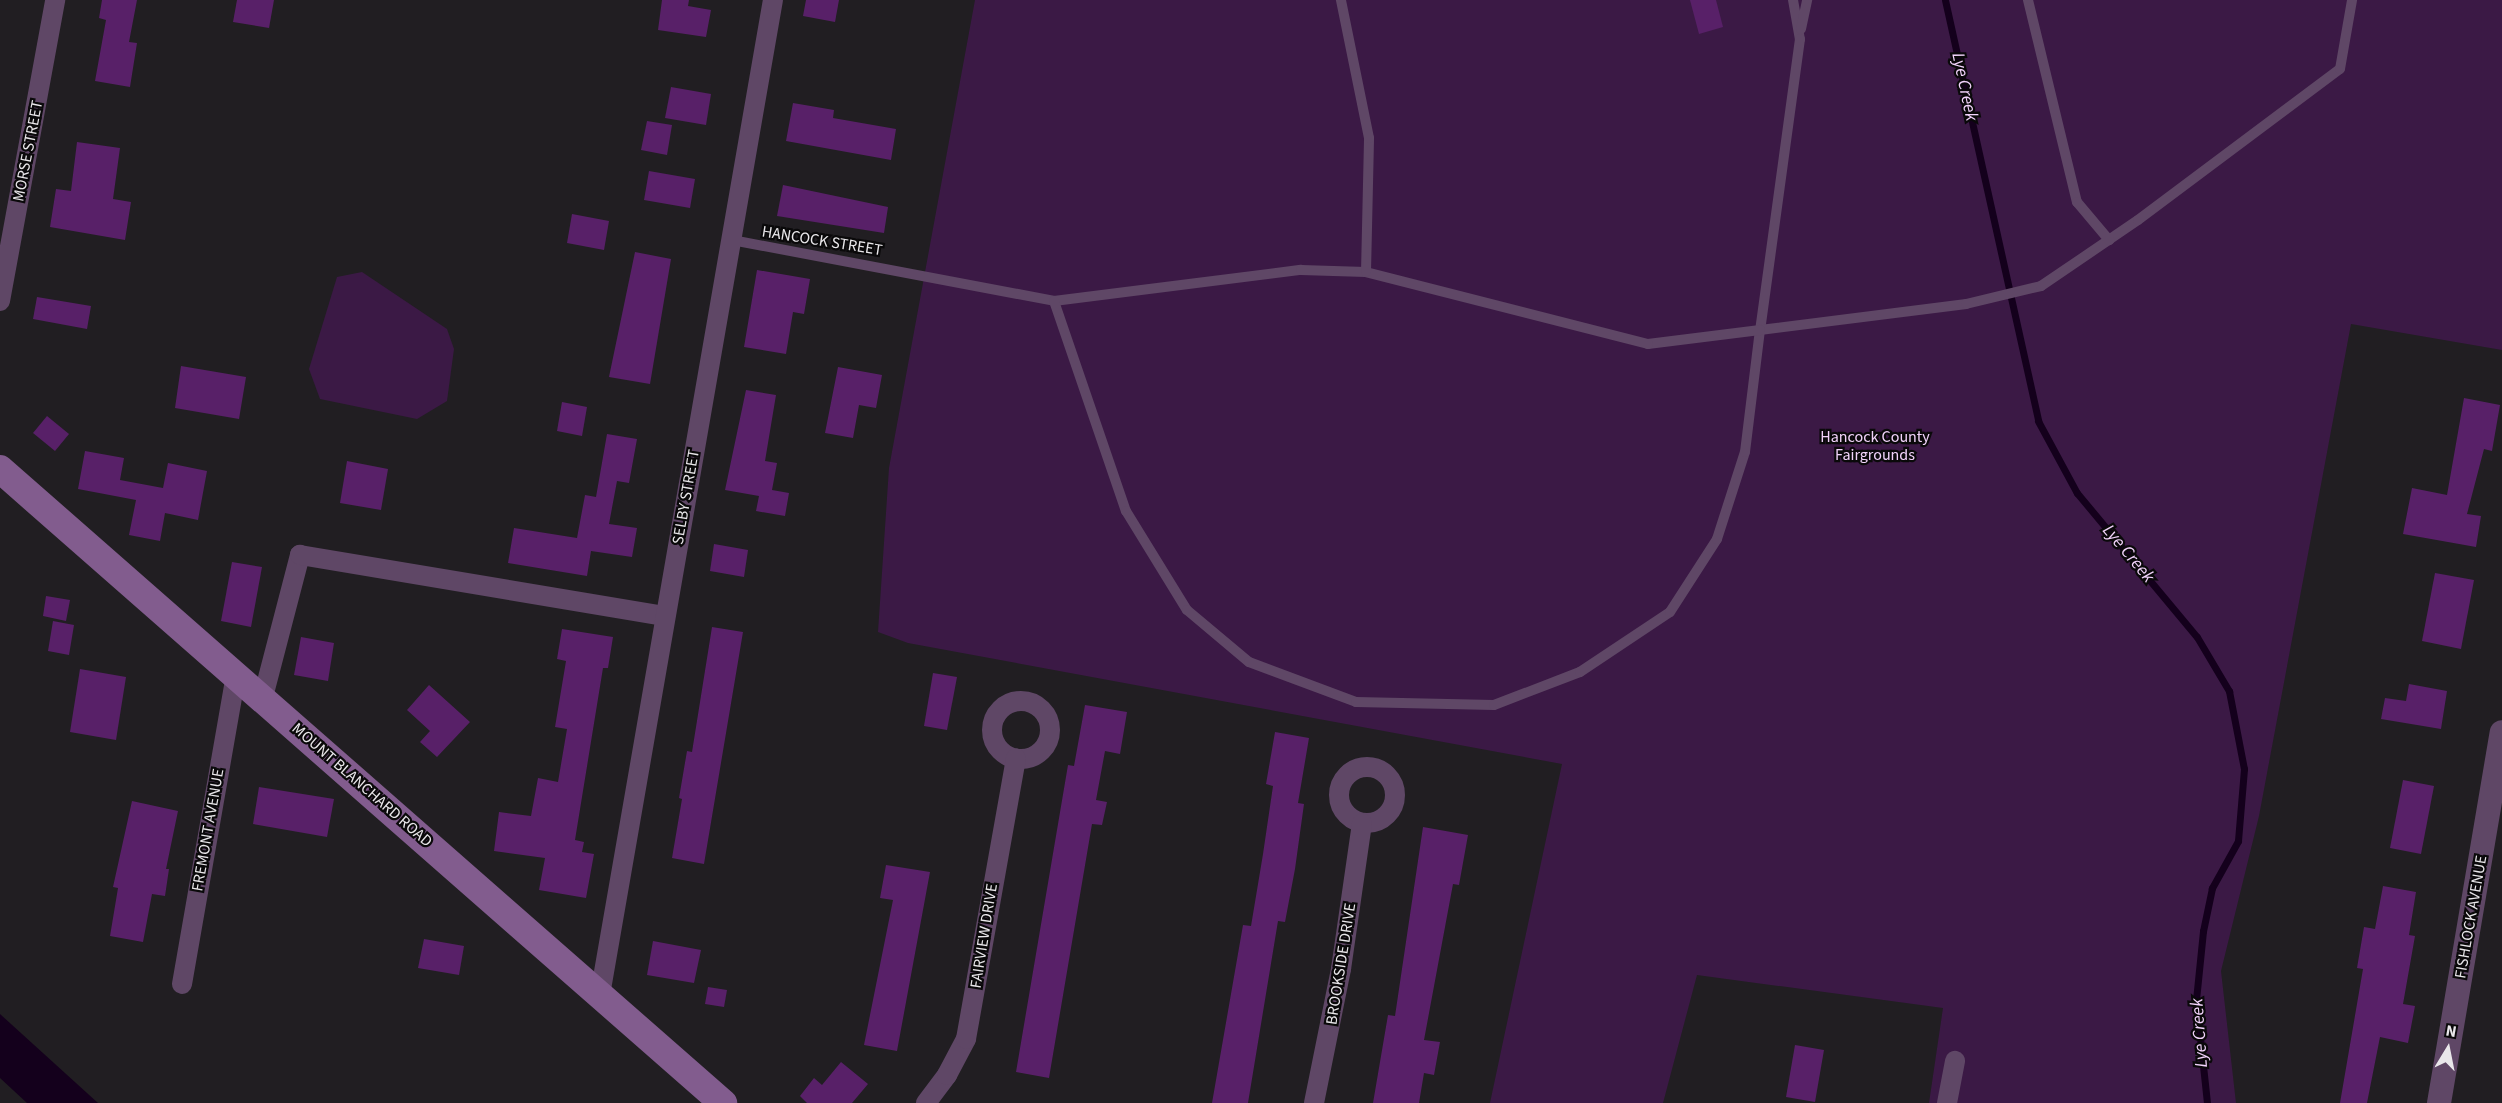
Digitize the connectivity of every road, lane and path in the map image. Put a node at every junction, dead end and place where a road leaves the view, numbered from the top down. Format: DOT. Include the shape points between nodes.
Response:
graph roads {
  1 [pos="55,0"];
  2 [pos="773,0"];
  3 [pos="1341,0"];
  4 [pos="1793,0"];
  5 [pos="1807,0"];
  6 [pos="2028,0"];
  7 [pos="2352,0"];
  8 [pos="1800,39"];
  9 [pos="732,240"];
  10 [pos="2109,240"];
  11 [pos="1366,272"];
  12 [pos="0,301"];
  13 [pos="1054,301"];
  14 [pos="1760,330"];
  15 [pos="0,469"];
  16 [pos="665,616"];
  17 [pos="236,676"];
  18 [pos="263,697"];
  19 [pos="2502,732"];
  20 [pos="1016,758"];
  21 [pos="1362,824"];
  22 [pos="182,984"];
  23 [pos="600,995"];
  24 [pos="1955,1061"];
  25 [pos="723,1103"];
  26 [pos="926,1103"];
  27 [pos="1314,1103"];
  28 [pos="1947,1103"];
  29 [pos="2439,1103"];
  1 -- 12 [label="street, MORSE STREET"];
  2 -- 9 [label="street, SELBY STREET"];
  3 -- 11 [label="lane" via="1369,138"];
  4 -- 8 [label="lane"];
  5 -- 8 [label="lane"];
  6 -- 10 [label="lane" via="2077,202"];
  7 -- 10 [label="lane, HANCOCK STREET" via="2340,69"];
  8 -- 14 [label="lane"];
  9 -- 13 [label="lane, HANCOCK STREET" via="907,270"];
  9 -- 16 [label="street, SELBY STREET"];
  10 -- 14 [label="lane, HANCOCK STREET" via="2041,286 1966,304"];
  11 -- 13 [label="lane, HANCOCK STREET" via="1300,270"];
  11 -- 14 [label="lane, HANCOCK STREET" via="1648,344"];
  13 -- 14 [label="lane" via="1125,511 1187,610 1249,662 1356,702 1494,705 1580,672 1670,612 1717,539 1745,452"];
  15 -- 17 [label="main road, MOUNT BLANCHARD ROAD"];
  16 -- 18 [label="street" via="300,555"];
  16 -- 23 [label="street, SELBY STREET"];
  17 -- 18 [label="main road, MOUNT BLANCHARD ROAD"];
  17 -- 22 [label="street, FREMONT AVENUE"];
  18 -- 23 [label="main road, MOUNT BLANCHARD ROAD"];
  19 -- 29 [label="street, FISHLOCK AVENUE"];
  20 -- 26 [label="street, FAIRVIEW DRIVE" via="966,1039"];
  21 -- 27 [label="street, BROOKSIDE DRIVE" via="1341,969"];
  23 -- 25 [label="main road, MOUNT BLANCHARD ROAD"];
  24 -- 28 [label="street"];
}
